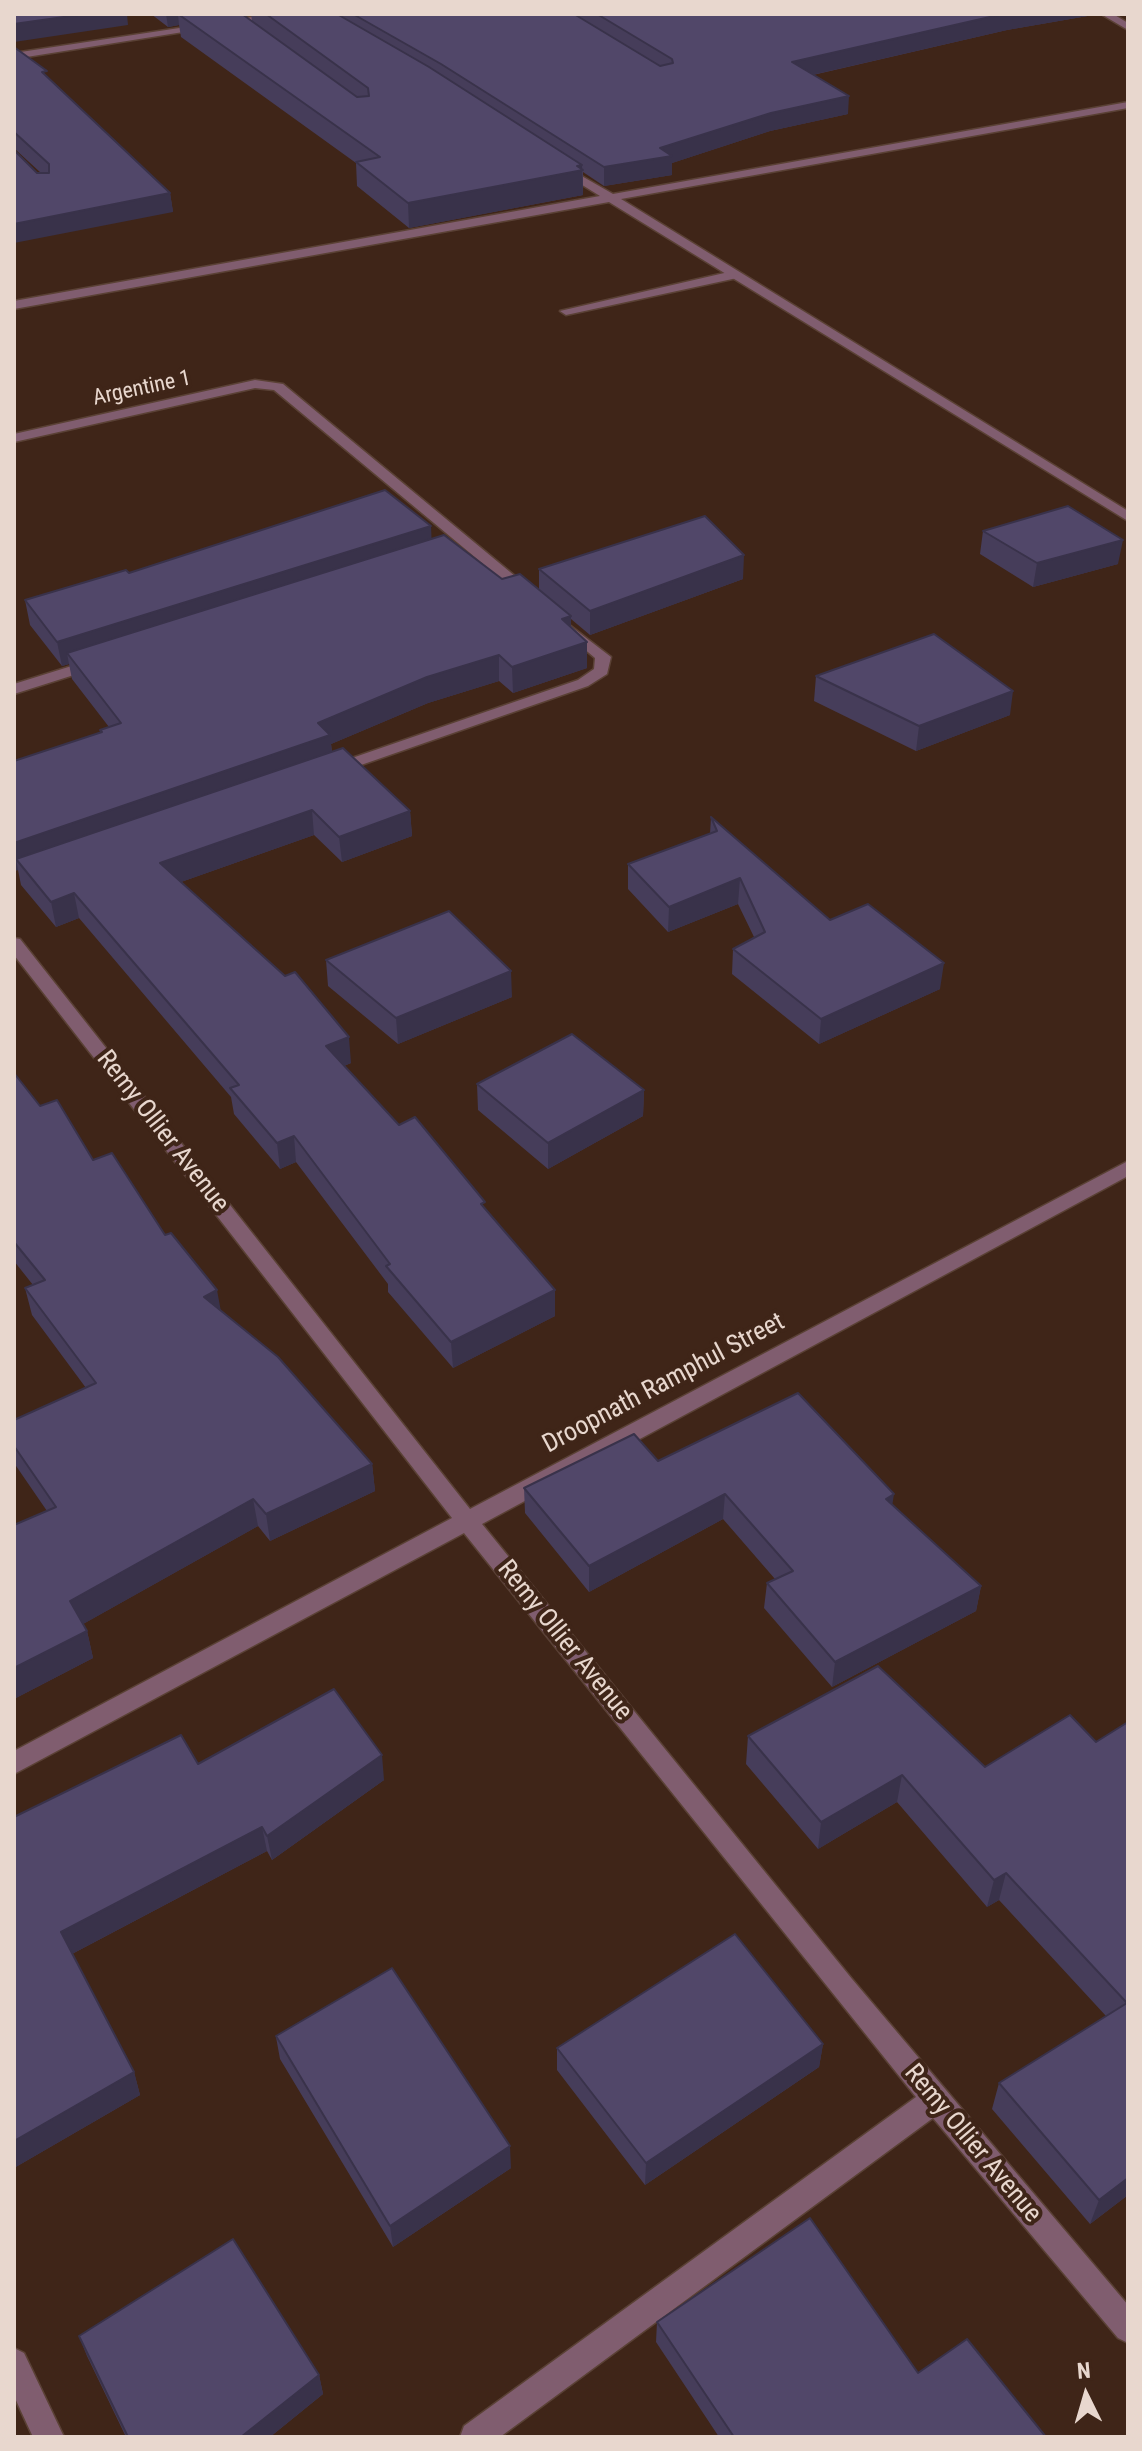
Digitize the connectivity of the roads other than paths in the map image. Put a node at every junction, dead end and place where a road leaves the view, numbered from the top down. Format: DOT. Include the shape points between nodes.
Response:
graph roads {
  1 [pos="291,14"];
  2 [pos="1106,14"];
  3 [pos="236,22"];
  4 [pos="1128,27"];
  5 [pos="249,32"];
  6 [pos="14,56"];
  7 [pos="1128,105"];
  8 [pos="543,156"];
  9 [pos="610,199"];
  10 [pos="733,275"];
  11 [pos="14,305"];
  12 [pos="566,311"];
  13 [pos="14,438"];
  14 [pos="1128,517"];
  15 [pos="105,660"];
  16 [pos="14,689"];
  17 [pos="313,776"];
  18 [pos="14,943"];
  19 [pos="1128,1168"];
  20 [pos="468,1521"];
  21 [pos="14,1763"];
  22 [pos="934,2101"];
  23 [pos="1128,2328"];
  24 [pos="14,2363"];
  25 [pos="49,2437"];
  26 [pos="475,2437"];
  1 -- 3 [label="street"];
  2 -- 4 [label="street"];
  3 -- 5 [label="street"];
  3 -- 6 [label="street"];
  7 -- 9 [label="street"];
  8 -- 9 [label="street"];
  9 -- 10 [label="street"];
  9 -- 11 [label="street"];
  10 -- 12 [label="street"];
  10 -- 14 [label="street"];
  13 -- 17 [label="street, Argentine 1" via="255,384 278,387 461,548 603,657 602,671 583,683"];
  15 -- 16 [label="street"];
  18 -- 20 [label="street, Remy Ollier Avenue"];
  19 -- 20 [label="street, Droopnath Ramphul Street"];
  20 -- 21 [label="street, Droopnath Ramphul Street"];
  20 -- 22 [label="street, Remy Ollier Avenue"];
  22 -- 23 [label="street, Remy Ollier Avenue"];
  22 -- 26 [label="street"];
  24 -- 25 [label="street"];
}
